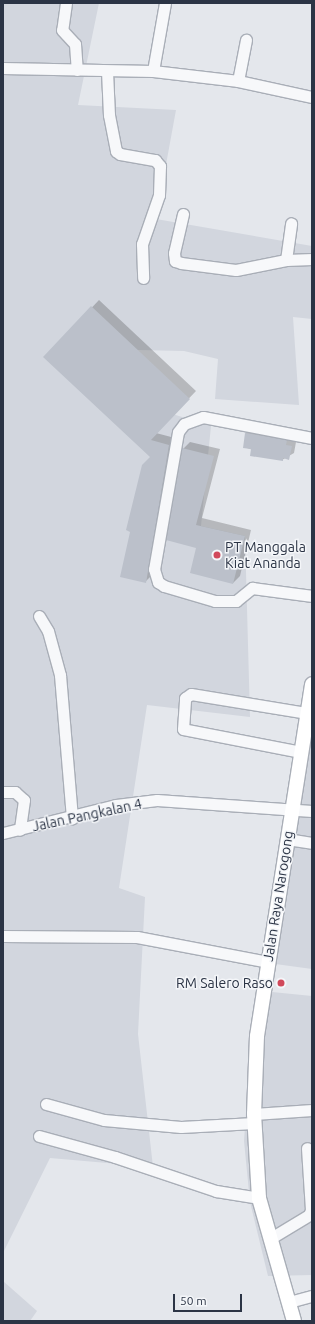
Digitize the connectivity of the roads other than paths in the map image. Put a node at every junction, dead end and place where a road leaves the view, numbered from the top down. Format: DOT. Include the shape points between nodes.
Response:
graph roads {
  1 [pos="66,3"];
  2 [pos="165,3"];
  3 [pos="246,40"];
  4 [pos="3,68"];
  5 [pos="77,70"];
  6 [pos="107,71"];
  7 [pos="153,71"];
  8 [pos="238,81"];
  9 [pos="312,97"];
  10 [pos="183,214"];
  11 [pos="291,223"];
  12 [pos="312,259"];
  13 [pos="286,260"];
  14 [pos="143,278"];
  15 [pos="312,438"];
  16 [pos="312,596"];
  17 [pos="39,616"];
  18 [pos="312,684"];
  19 [pos="309,705"];
  20 [pos="301,752"];
  21 [pos="3,792"];
  22 [pos="292,810"];
  23 [pos="312,811"];
  24 [pos="72,818"];
  25 [pos="20,830"];
  26 [pos="3,833"];
  27 [pos="287,839"];
  28 [pos="312,843"];
  29 [pos="3,936"];
  30 [pos="268,962"];
  31 [pos="46,1104"];
  32 [pos="312,1110"];
  33 [pos="254,1119"];
  34 [pos="39,1136"];
  35 [pos="307,1148"];
  36 [pos="259,1198"];
  37 [pos="271,1238"];
  38 [pos="312,1296"];
  39 [pos="289,1302"];
  40 [pos="294,1321"];
  1 -- 5 [label="street" via="62,30 75,44"];
  2 -- 7 [label="street"];
  3 -- 8 [label="street"];
  4 -- 5 [label="street"];
  5 -- 6 [label="street"];
  6 -- 7 [label="street"];
  6 -- 14 [label="street" via="108,115 116,151 120,154 155,160 160,166 159,195 142,244"];
  7 -- 8 [label="street"];
  8 -- 9 [label="street"];
  10 -- 13 [label="street" via="174,253 175,261 236,270"];
  11 -- 13 [label="street"];
  12 -- 13 [label="street"];
  15 -- 16 [label="street" via="204,418 184,424 178,432 154,569 158,582 164,586 215,600 236,601 252,588"];
  17 -- 24 [label="street" via="48,630 60,675"];
  18 -- 19 [label="main road, Jalan Raya Narogong"];
  19 -- 20 [label="main road, Jalan Raya Narogong"];
  19 -- 20 [label="street" via="191,694 185,698 183,729"];
  20 -- 22 [label="main road, Jalan Raya Narogong"];
  21 -- 25 [label="street" via="15,792 24,800"];
  22 -- 23 [label="street, Jalan Pangkalan 4"];
  22 -- 24 [label="street, Jalan Pangkalan 4" via="157,800 116,805"];
  22 -- 27 [label="main road, Jalan Raya Narogong"];
  24 -- 25 [label="street, Jalan Pangkalan 4"];
  25 -- 26 [label="street, Jalan Pangkalan 4"];
  27 -- 28 [label="street"];
  27 -- 30 [label="main road, Jalan Raya Narogong"];
  29 -- 30 [label="street" via="137,937"];
  30 -- 33 [label="main road, Jalan Raya Narogong" via="257,1036"];
  31 -- 33 [label="street" via="104,1120 181,1127"];
  32 -- 33 [label="street"];
  33 -- 36 [label="main road, Jalan Raya Narogong"];
  34 -- 36 [label="street" via="115,1157 216,1191"];
  35 -- 37 [label="street" via="311,1210 309,1215"];
  36 -- 37 [label="main road, Jalan Raya Narogong"];
  37 -- 39 [label="main road, Jalan Raya Narogong"];
  38 -- 39 [label="street"];
  39 -- 40 [label="main road, Jalan Raya Narogong"];
}
